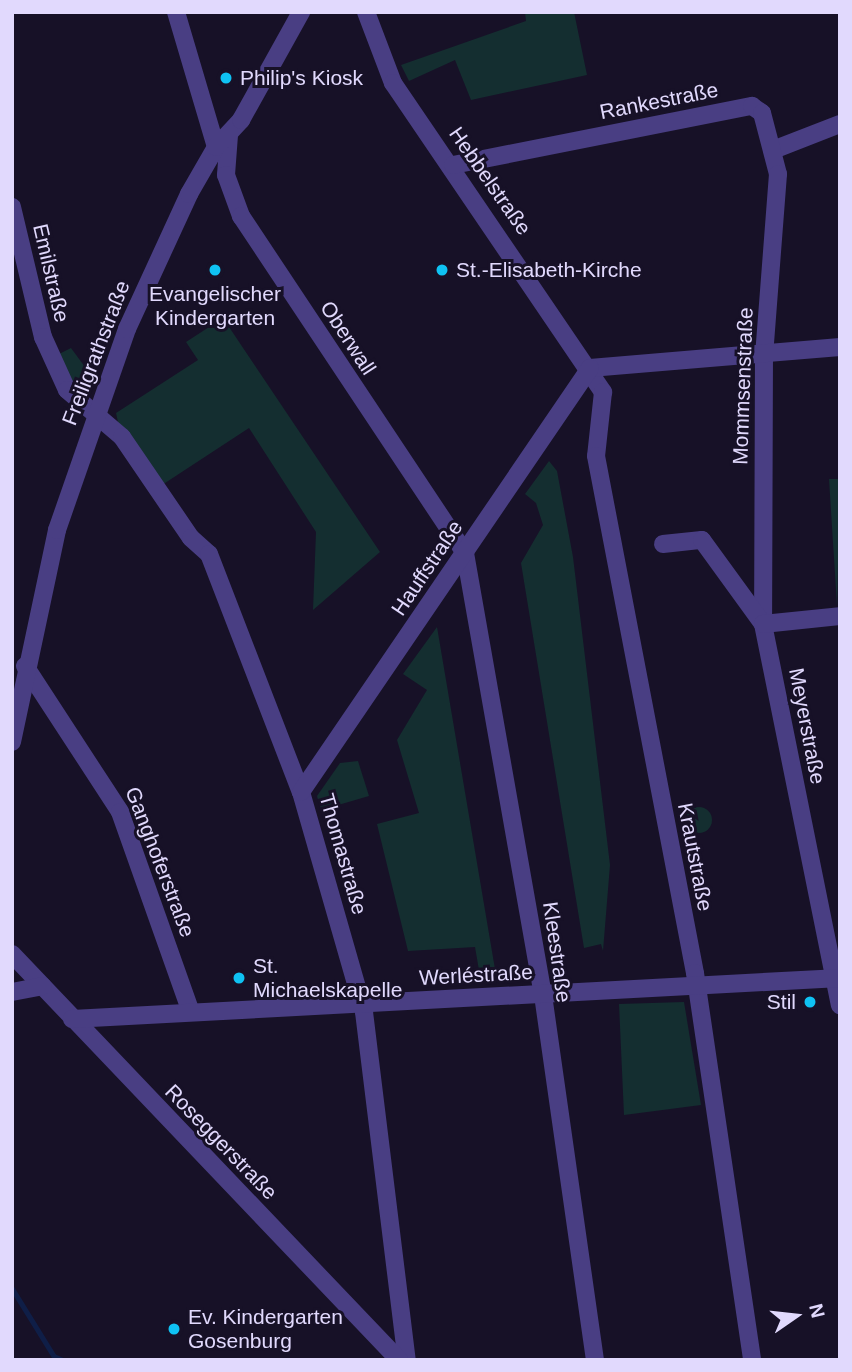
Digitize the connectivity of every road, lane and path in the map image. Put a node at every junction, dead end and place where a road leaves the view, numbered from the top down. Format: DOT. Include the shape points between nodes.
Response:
graph roads {
  1 [pos="176,12"];
  2 [pos="301,12"];
  3 [pos="366,12"];
  4 [pos="840,124"];
  5 [pos="223,141"];
  6 [pos="773,150"];
  7 [pos="453,166"];
  8 [pos="12,207"];
  9 [pos="840,347"];
  10 [pos="764,354"];
  11 [pos="590,369"];
  12 [pos="94,416"];
  13 [pos="663,544"];
  14 [pos="464,553"];
  15 [pos="840,616"];
  16 [pos="763,624"];
  17 [pos="24,666"];
  18 [pos="12,742"];
  19 [pos="301,792"];
  20 [pos="12,954"];
  21 [pos="837,978"];
  22 [pos="42,986"];
  23 [pos="696,987"];
  24 [pos="12,992"];
  25 [pos="543,995"];
  26 [pos="362,1003"];
  27 [pos="840,1005"];
  28 [pos="191,1012"];
  29 [pos="72,1019"];
  30 [pos="399,1360"];
  31 [pos="407,1360"];
  32 [pos="595,1360"];
  33 [pos="752,1360"];
  1 -- 5 [label="street, Oberwall"];
  2 -- 5 [label="street, Freiligrathstraße"];
  3 -- 7 [label="street, Hebbelstraße" via="393,83"];
  4 -- 6 [label="street"];
  5 -- 12 [label="street, Freiligrathstraße" via="164,243"];
  5 -- 14 [label="street, Oberwall" via="226,175 241,216"];
  6 -- 7 [label="street, Rankestraße" via="762,113 752,106"];
  6 -- 10 [label="street, Mommsenstraße" via="778,174"];
  7 -- 11 [label="street, Hebbelstraße"];
  8 -- 12 [label="street, Emilstraße" via="43,337 67,390"];
  9 -- 10 [label="street"];
  10 -- 11 [label="street"];
  10 -- 16 [label="street, Mommsenstraße"];
  11 -- 14 [label="street, Hauffstraße"];
  11 -- 23 [label="street, Krautstraße" via="603,392 596,456"];
  12 -- 17 [label="street, Freiligrathstraße"];
  12 -- 19 [label="street, Thomastraße" via="122,436 191,538 209,554"];
  13 -- 16 [label="street, Meyerstraße" via="702,540"];
  14 -- 19 [label="street, Hauffstraße"];
  14 -- 25 [label="street, Kleestraße"];
  15 -- 16 [label="street"];
  16 -- 21 [label="street, Meyerstraße"];
  17 -- 18 [label="street, Freiligrathstraße"];
  17 -- 28 [label="street, Ganghoferstraße" via="120,813"];
  19 -- 26 [label="street, Thomastraße"];
  20 -- 22 [label="street, Roseggerstraße"];
  21 -- 23 [label="street, Werléstraße"];
  21 -- 27 [label="street, Meyerstraße"];
  22 -- 24 [label="street"];
  22 -- 29 [label="street, Roseggerstraße"];
  23 -- 25 [label="street, Werléstraße"];
  23 -- 33 [label="street, Krautstraße"];
  25 -- 26 [label="street, Werléstraße"];
  25 -- 32 [label="street, Kleestraße"];
  26 -- 28 [label="street, Werléstraße"];
  26 -- 31 [label="street, Thomastraße"];
  28 -- 29 [label="street, Werléstraße"];
  29 -- 30 [label="street, Roseggerstraße"];
}
